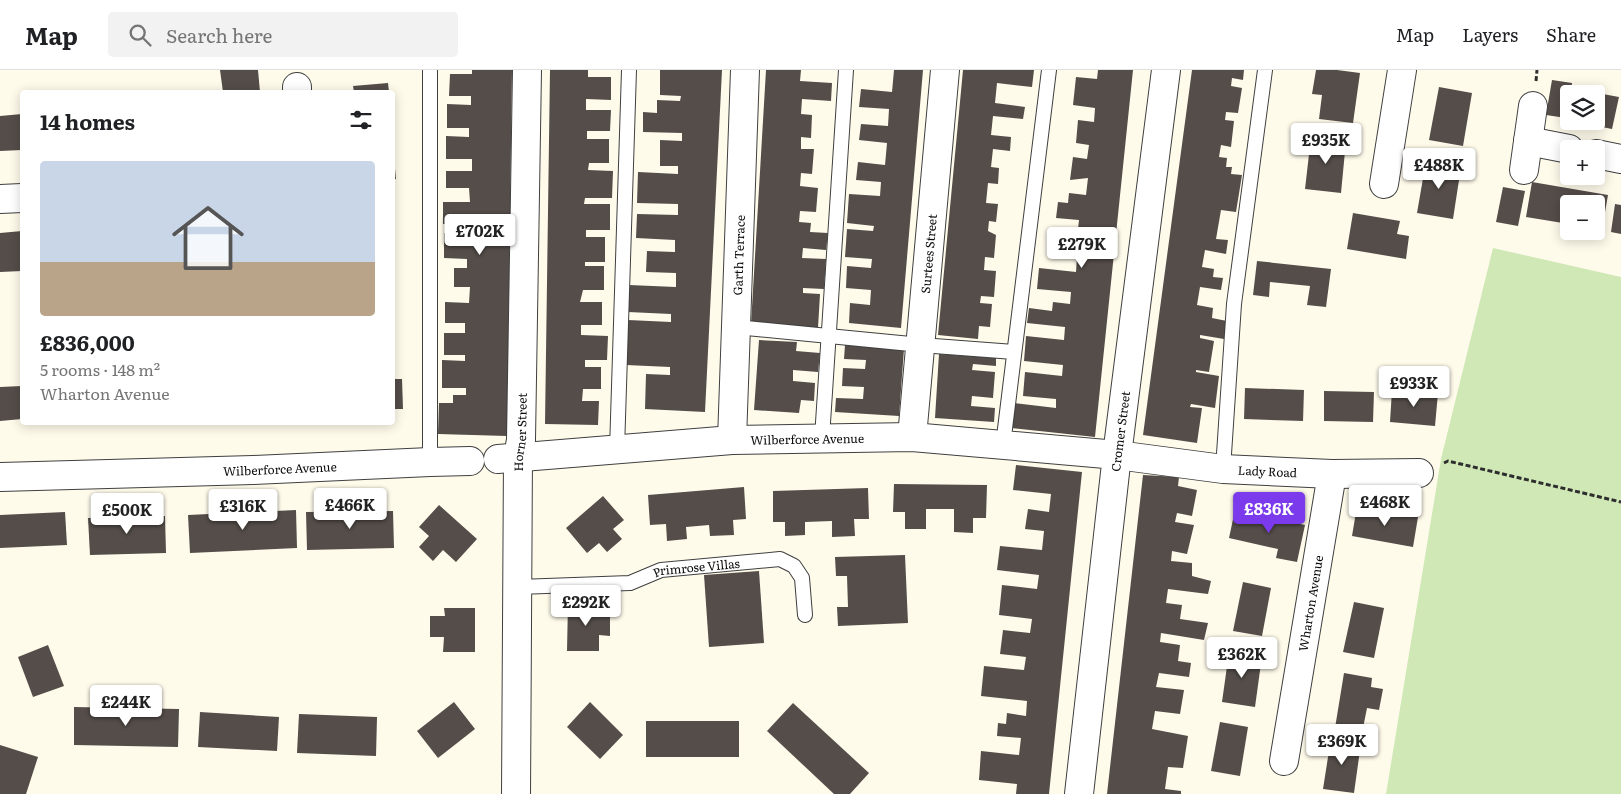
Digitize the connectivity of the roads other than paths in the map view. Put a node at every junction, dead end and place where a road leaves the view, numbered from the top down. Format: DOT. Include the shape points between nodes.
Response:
graph roads {
  1 [pos="430,70"];
  2 [pos="527,70"];
  3 [pos="629,70"];
  4 [pos="745,70"];
  5 [pos="846,70"];
  6 [pos="945,70"];
  7 [pos="1049,70"];
  8 [pos="1166,70"];
  9 [pos="1265,70"];
  10 [pos="1402,70"];
  11 [pos="1532,106"];
  12 [pos="1528,141"];
  13 [pos="1560,147"];
  14 [pos="1605,156"];
  15 [pos="1621,159"];
  16 [pos="1524,170"];
  17 [pos="1384,184"];
  18 [pos="20,198"];
  19 [pos="0,200"];
  20 [pos="736,327"];
  21 [pos="829,336"];
  22 [pos="920,345"];
  23 [pos="1014,352"];
  24 [pos="912,437"];
  25 [pos="822,438"];
  26 [pos="732,440"];
  27 [pos="1003,445"];
  28 [pos="617,450"];
  29 [pos="1117,455"];
  30 [pos="508,458"];
  31 [pos="430,462"];
  32 [pos="470,462"];
  33 [pos="1223,470"];
  34 [pos="1419,473"];
  35 [pos="1332,474"];
  36 [pos="0,477"];
  37 [pos="518,587"];
  38 [pos="804,615"];
  39 [pos="1284,761"];
  40 [pos="516,794"];
  41 [pos="1079,794"];
  1 -- 31 [label="lane"];
  2 -- 30 [label="street, Horner Street" via="521,440"];
  3 -- 28 [label="lane"];
  4 -- 20 [label="street, Garth Terrace"];
  5 -- 21 [label="lane"];
  6 -- 22 [label="street, Surtees Street"];
  7 -- 23 [label="lane"];
  8 -- 29 [label="street, Cromer Street"];
  9 -- 33 [label="lane" via="1234,304"];
  10 -- 17 [label="street"];
  11 -- 12 [label="street"];
  12 -- 13 [label="street"];
  12 -- 16 [label="street"];
  14 -- 15 [label="street"];
  18 -- 19 [label="street"];
  20 -- 21 [label="lane"];
  20 -- 26 [label="street, Garth Terrace"];
  21 -- 22 [label="lane"];
  21 -- 25 [label="lane"];
  22 -- 23 [label="lane"];
  22 -- 24 [label="street, Surtees Street"];
  23 -- 27 [label="lane"];
  24 -- 25 [label="street, Wilberforce Avenue"];
  24 -- 27 [label="street, Wilberforce Avenue"];
  25 -- 26 [label="street, Wilberforce Avenue"];
  26 -- 28 [label="street, Wilberforce Avenue"];
  27 -- 29 [label="street, Wilberforce Avenue"];
  28 -- 30 [label="street, Wilberforce Avenue"];
  29 -- 33 [label="street, Lady Road"];
  29 -- 41 [label="street, Cromer Street"];
  30 -- 37 [label="street, Horner Street"];
  31 -- 32 [label="street, Wilberforce Avenue"];
  31 -- 36 [label="street, Wilberforce Avenue"];
  33 -- 35 [label="street, Lady Road"];
  34 -- 35 [label="street, Lady Road"];
  35 -- 39 [label="street, Wharton Avenue"];
  37 -- 38 [label="lane, Primrose Villas" via="630,583 661,570 780,559 794,566 802,578"];
  37 -- 40 [label="street, Horner Street"];
}
